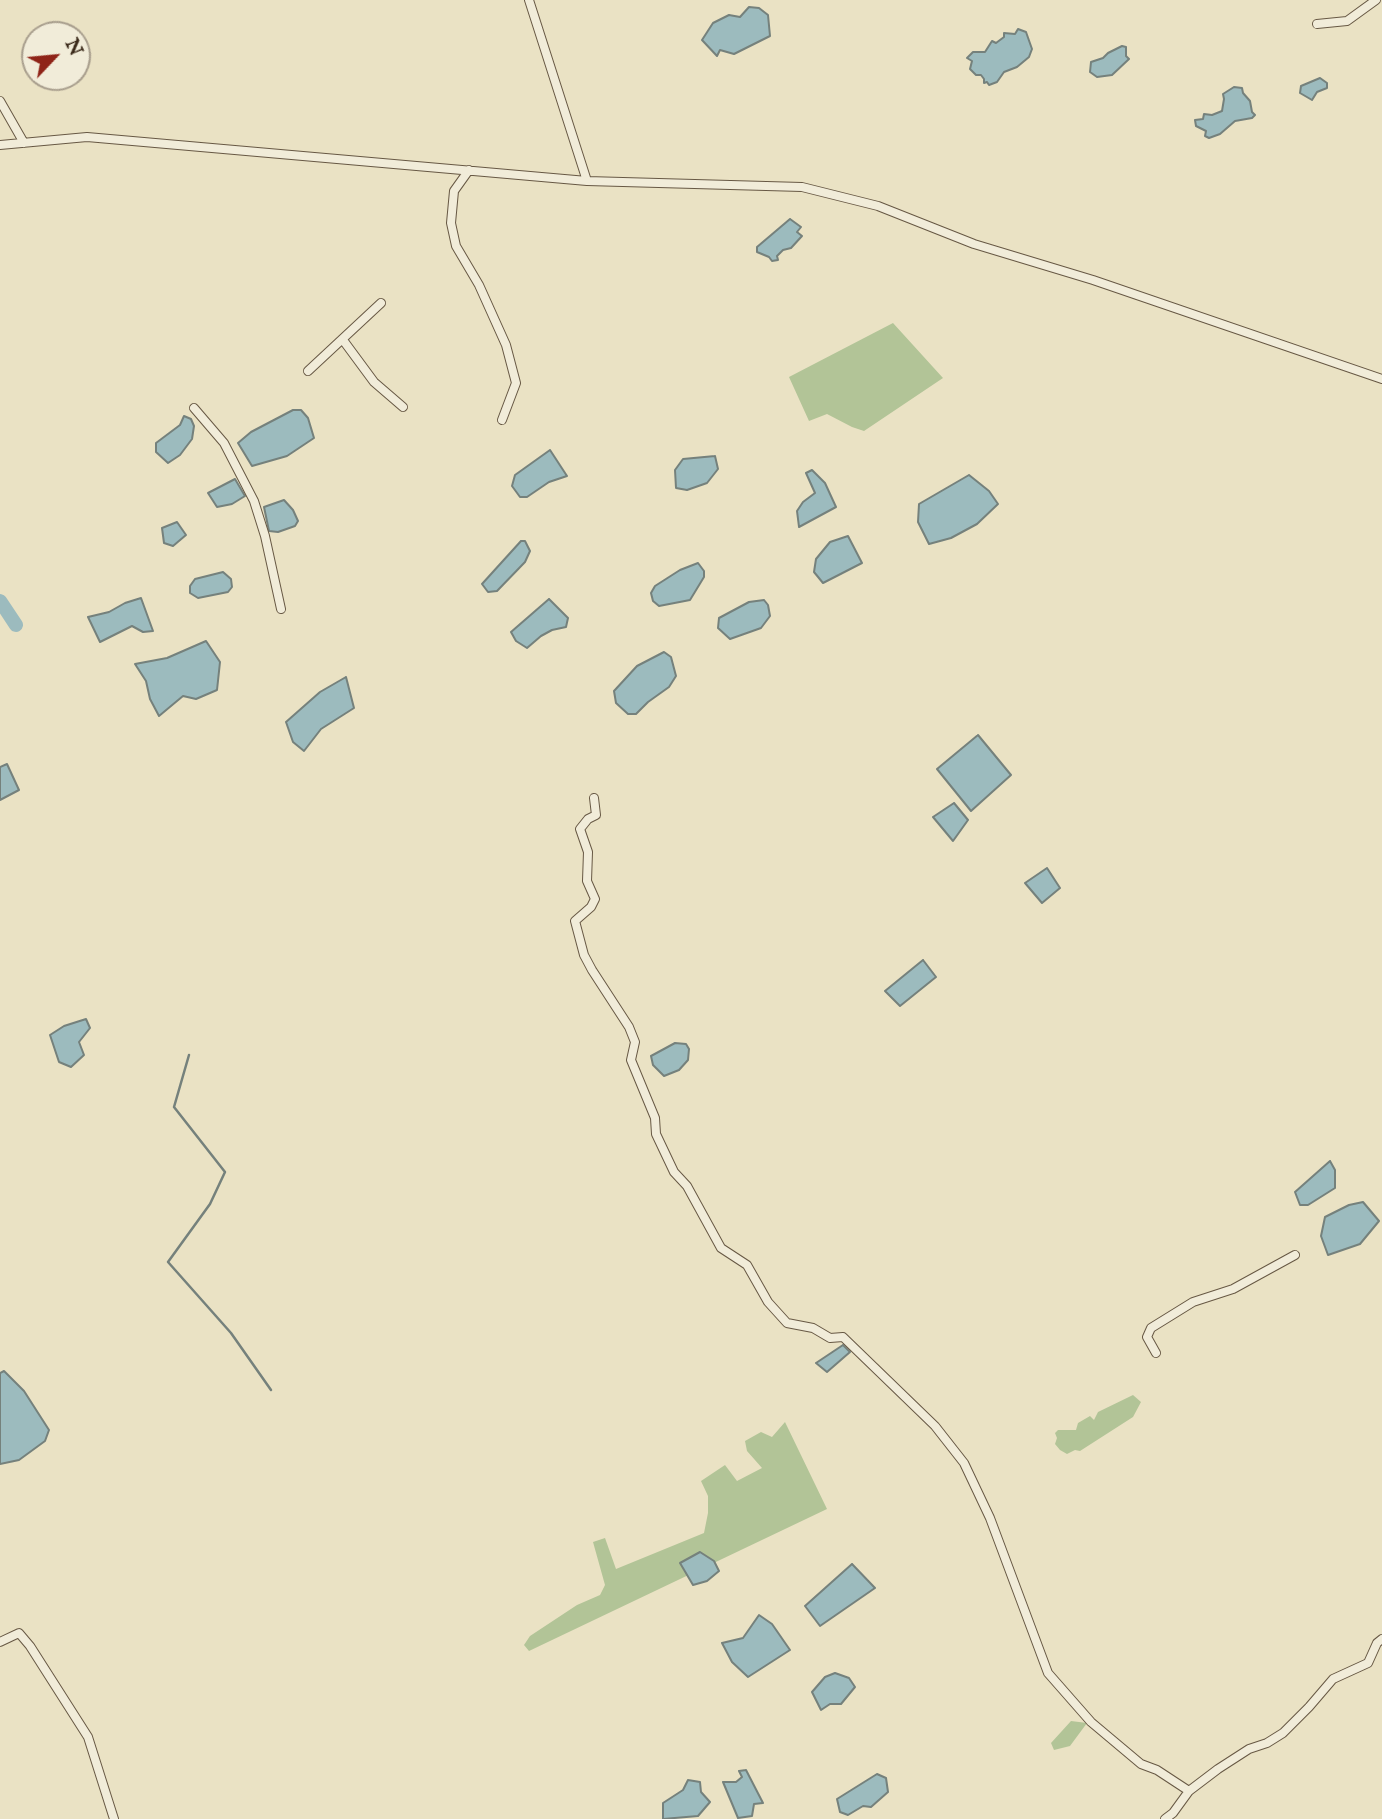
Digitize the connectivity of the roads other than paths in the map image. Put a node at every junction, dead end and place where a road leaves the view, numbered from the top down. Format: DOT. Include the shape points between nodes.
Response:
graph roads {
  1 [pos="529,0"];
  2 [pos="1376,0"];
  3 [pos="1317,24"];
  4 [pos="0,101"];
  5 [pos="24,143"];
  6 [pos="0,145"];
  7 [pos="469,170"];
  8 [pos="587,181"];
  9 [pos="381,303"];
  10 [pos="343,340"];
  11 [pos="307,371"];
  12 [pos="1382,379"];
  13 [pos="403,407"];
  14 [pos="194,408"];
  15 [pos="502,420"];
  16 [pos="281,609"];
  17 [pos="594,798"];
  18 [pos="1295,1255"];
  19 [pos="1156,1353"];
  20 [pos="1382,1639"];
  21 [pos="0,1642"];
  22 [pos="1189,1791"];
  23 [pos="114,1819"];
  24 [pos="1165,1819"];
  1 -- 8 [label="street"];
  2 -- 3 [label="street" via="1347,21"];
  4 -- 5 [label="street"];
  5 -- 6 [label="street"];
  5 -- 7 [label="street" via="86,137"];
  7 -- 8 [label="street"];
  7 -- 15 [label="street" via="454,191 451,223 456,246 491,310 513,371 516,383"];
  8 -- 12 [label="street" via="802,187 878,206 974,244"];
  9 -- 10 [label="street"];
  10 -- 11 [label="street"];
  10 -- 13 [label="street" via="373,382"];
  14 -- 16 [label="street" via="224,443 254,501"];
  17 -- 22 [label="street" via="596,815 580,829 588,852 587,881 595,898 575,921 584,955 635,1042 631,1060 674,1171 721,1248 747,1265 786,1323 813,1328 830,1338 843,1337 934,1426 964,1463 1048,1673 1091,1722 1141,1764"];
  18 -- 19 [label="street" via="1233,1289 1193,1302 1151,1328 1147,1337"];
  20 -- 22 [label="street" via="1368,1663 1333,1679 1283,1733 1249,1749"];
  21 -- 23 [label="street" via="19,1633 37,1657 88,1737"];
  22 -- 24 [label="street"];
}
